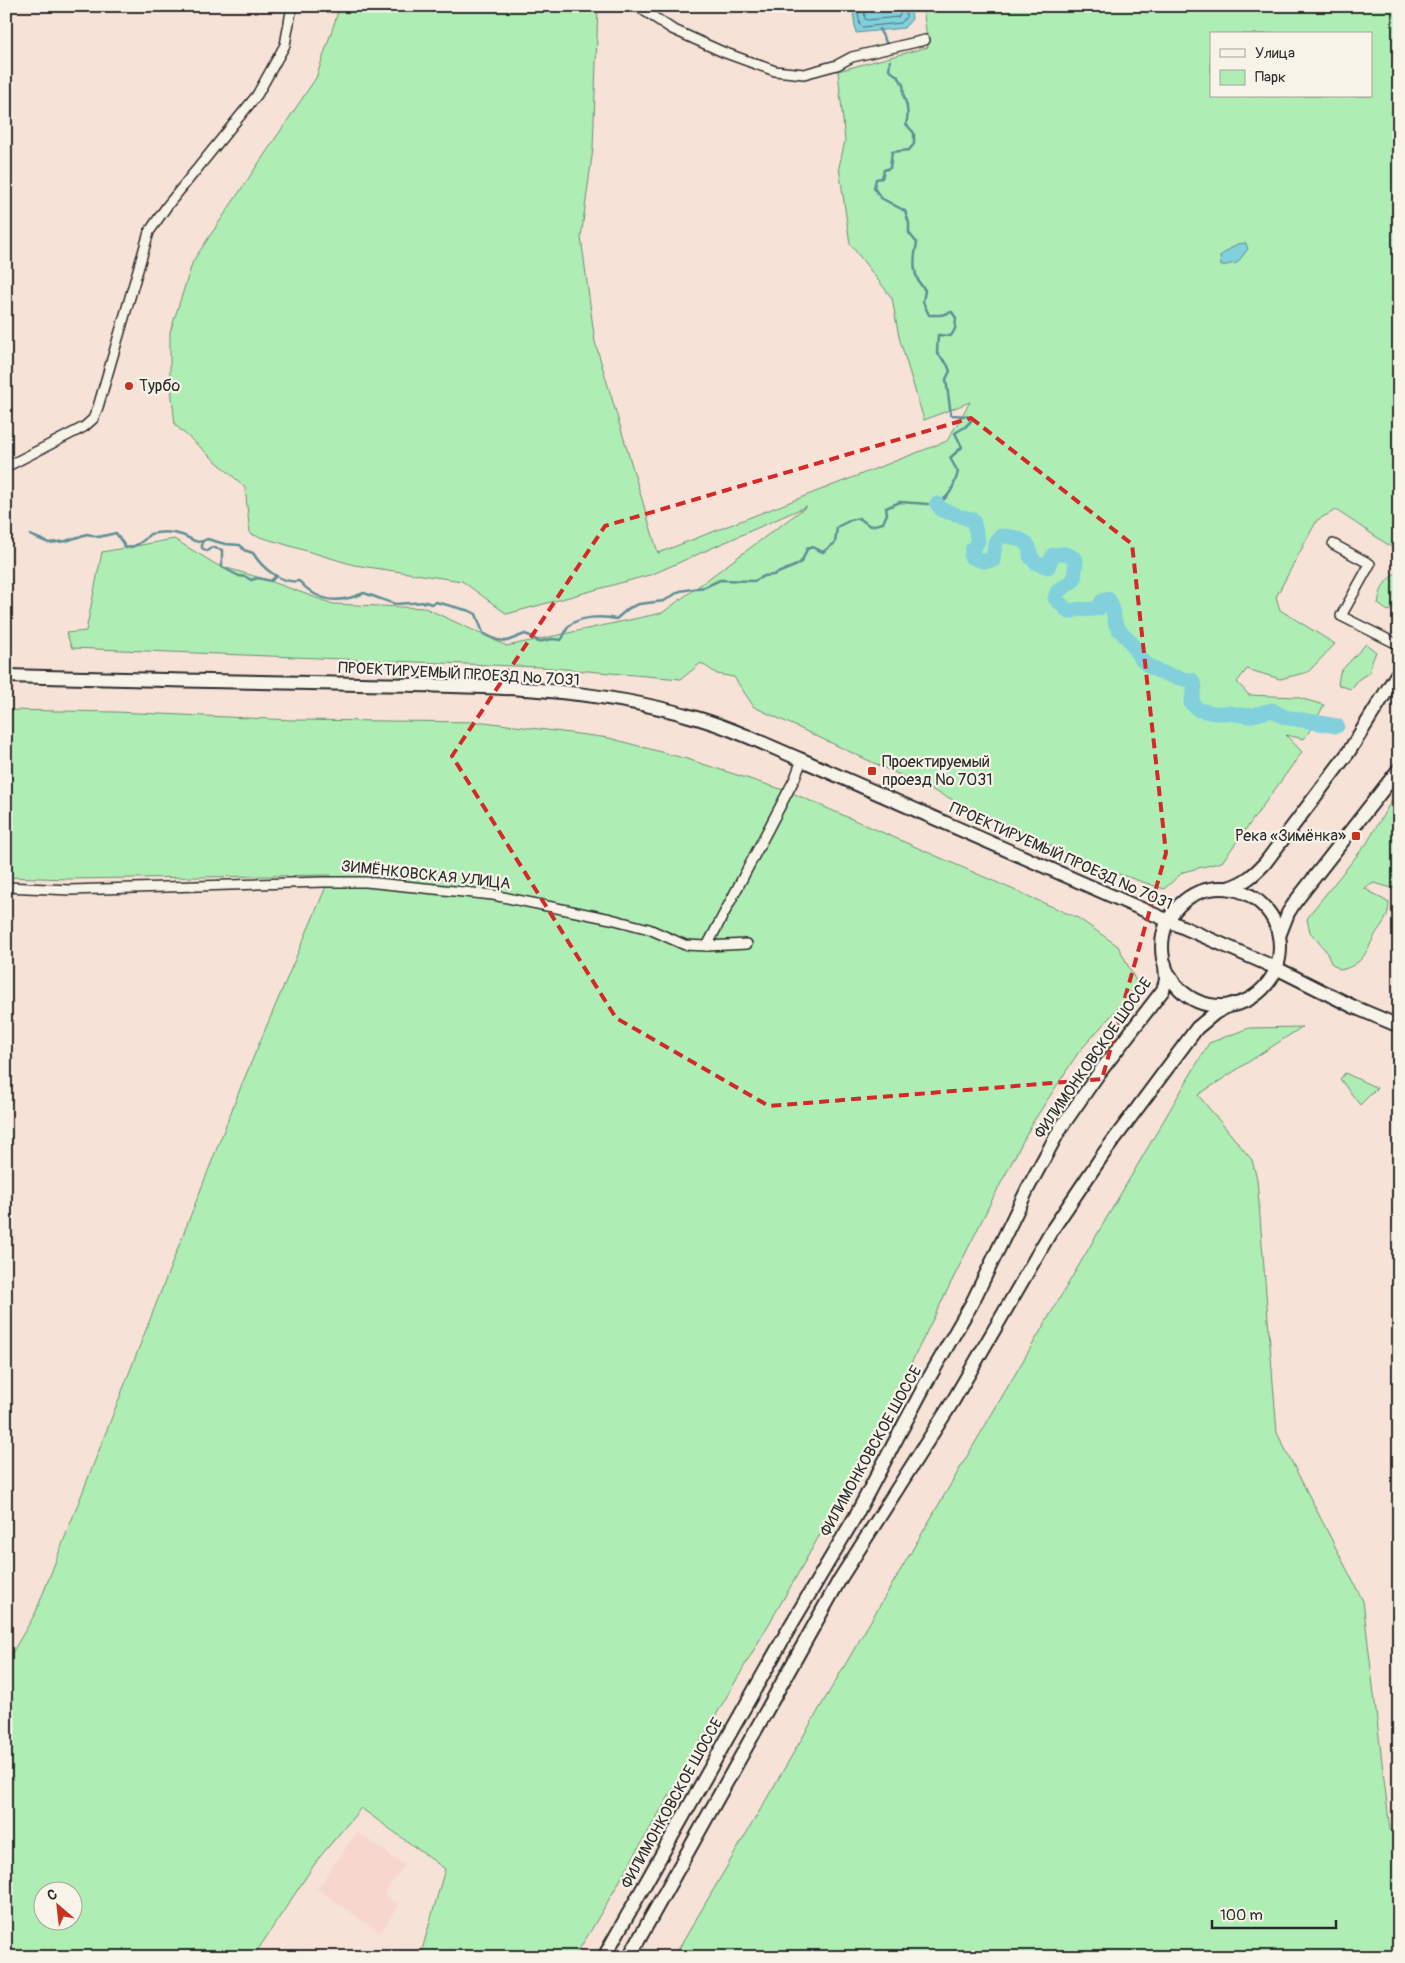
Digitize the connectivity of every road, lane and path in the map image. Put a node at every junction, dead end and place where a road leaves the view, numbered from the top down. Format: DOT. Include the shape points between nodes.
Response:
graph roads {
  1 [pos="292,6"];
  2 [pos="637,6"];
  3 [pos="925,40"];
  4 [pos="6,467"];
  5 [pos="1333,544"];
  6 [pos="1399,646"];
  7 [pos="1399,671"];
  8 [pos="6,676"];
  9 [pos="802,760"];
  10 [pos="1399,769"];
  11 [pos="6,887"];
  12 [pos="1228,888"];
  13 [pos="1168,921"];
  14 [pos="1279,936"];
  15 [pos="747,944"];
  16 [pos="707,946"];
  17 [pos="1165,964"];
  18 [pos="1276,968"];
  19 [pos="1232,1004"];
  20 [pos="1399,1026"];
  21 [pos="604,1957"];
  22 [pos="629,1957"];
  1 -- 4 [label="street" via="285,45 257,94 149,232 93,419 84,428"];
  2 -- 3 [label="street" via="672,29 775,71 804,74 837,65 852,57"];
  5 -- 6 [label="street" via="1370,564 1340,616"];
  7 -- 12 [label="main road, ФИЛИМОНКОВСКОЕ ШОССЕ" via="1348,753 1265,864 1242,884"];
  8 -- 9 [label="main road, ПРОЕКТИРУЕМЫЙ ПРОЕЗД № 7031" via="401,685 581,695 640,704 693,717"];
  9 -- 13 [label="main road, ПРОЕКТИРУЕМЫЙ ПРОЕЗД № 7031"];
  9 -- 16 [label="street"];
  10 -- 14 [label="main road, ФИЛИМОНКОВСКОЕ ШОССЕ" via="1295,902"];
  11 -- 16 [label="street, ЗИМЁНКОВСКАЯ УЛИЦА" via="70,890 366,882 493,895 611,919 649,929 685,945"];
  12 -- 13 [label="main road, ФИЛИМОНКОВСКОЕ ШОССЕ" via="1212,888 1197,893 1183,902"];
  12 -- 14 [label="main road, ФИЛИМОНКОВСКОЕ ШОССЕ" via="1252,896 1265,907"];
  13 -- 17 [label="main road, ФИЛИМОНКОВСКОЕ ШОССЕ" via="1163,942"];
  13 -- 18 [label="main road, ПРОЕКТИРУЕМЫЙ ПРОЕЗД № 7031"];
  14 -- 18 [label="main road, ФИЛИМОНКОВСКОЕ ШОССЕ"];
  15 -- 16 [label="street, ЗИМЁНКОВСКАЯ УЛИЦА"];
  17 -- 19 [label="main road, ФИЛИМОНКОВСКОЕ ШОССЕ" via="1173,979 1191,997 1206,1003"];
  17 -- 21 [label="main road, ФИЛИМОНКОВСКОЕ ШОССЕ" via="1163,990 1060,1129 972,1303 855,1517"];
  18 -- 19 [label="main road, ФИЛИМОНКОВСКОЕ ШОССЕ" via="1262,989 1248,999"];
  18 -- 20 [label="main road"];
  19 -- 22 [label="main road, ФИЛИМОНКОВСКОЕ ШОССЕ" via="1197,1028 1104,1152 1050,1233 953,1401 840,1579"];
}
